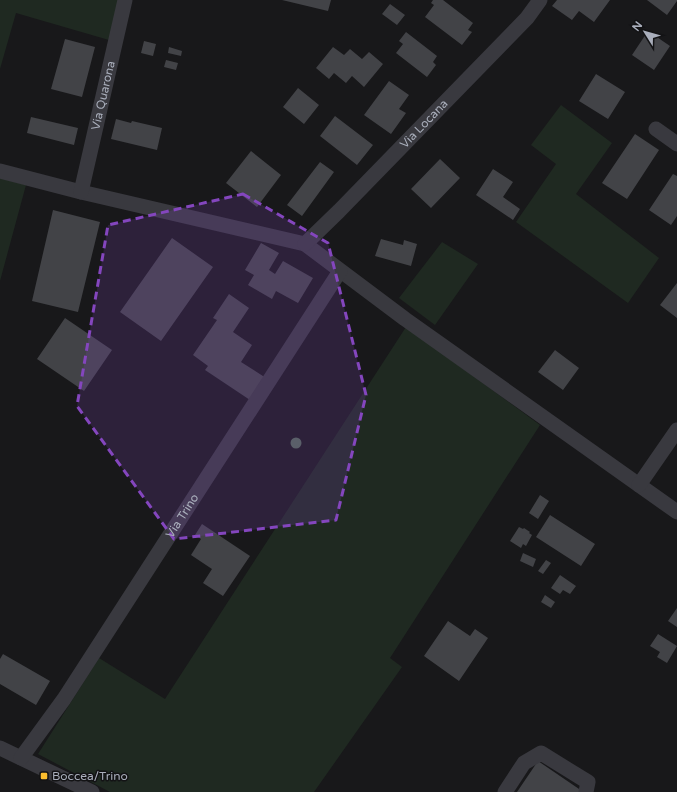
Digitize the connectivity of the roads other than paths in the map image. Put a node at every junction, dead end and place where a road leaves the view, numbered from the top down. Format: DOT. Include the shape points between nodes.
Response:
graph roads {
  1 [pos="125,0"];
  2 [pos="540,0"];
  3 [pos="656,129"];
  4 [pos="677,144"];
  5 [pos="0,171"];
  6 [pos="81,192"];
  7 [pos="305,244"];
  8 [pos="340,271"];
  9 [pos="677,430"];
  10 [pos="638,485"];
  11 [pos="677,512"];
  12 [pos="0,748"];
  13 [pos="21,758"];
  14 [pos="92,792"];
  15 [pos="505,792"];
  16 [pos="586,792"];
  1 -- 6 [label="street, Via Quarona"];
  2 -- 7 [label="street, Via Locana" via="527,18"];
  3 -- 4 [label="street"];
  5 -- 6 [label="street"];
  6 -- 7 [label="street"];
  7 -- 8 [label="street"];
  8 -- 10 [label="street"];
  8 -- 13 [label="street, Via Trino" via="64,699"];
  9 -- 10 [label="street"];
  10 -- 11 [label="street"];
  12 -- 13 [label="street"];
  13 -- 14 [label="street"];
  15 -- 16 [label="street" via="524,763 541,753 588,782"];
}
